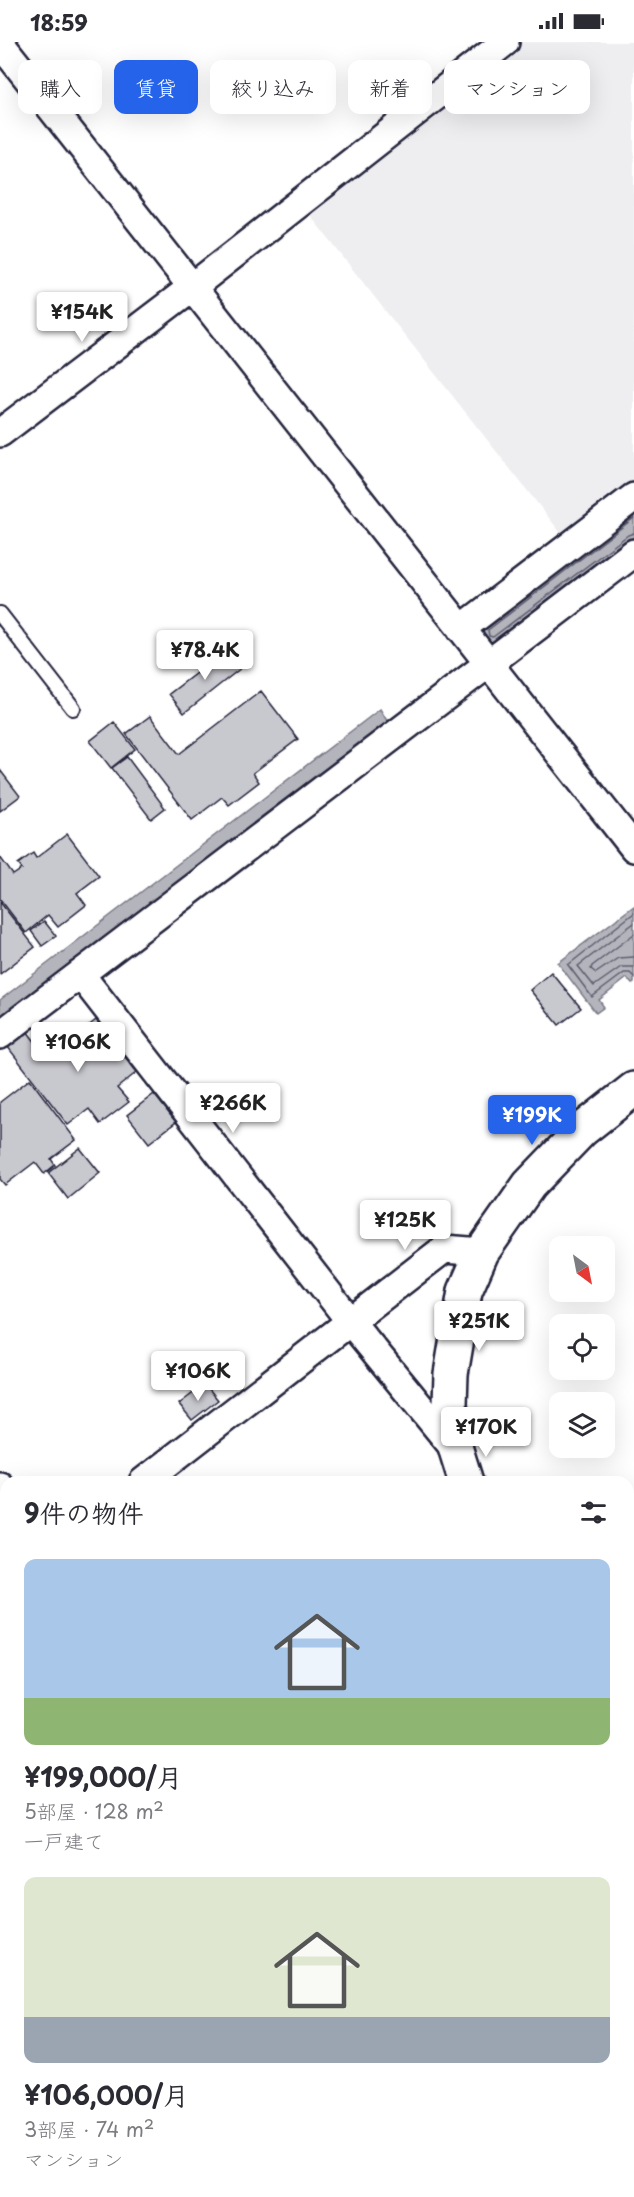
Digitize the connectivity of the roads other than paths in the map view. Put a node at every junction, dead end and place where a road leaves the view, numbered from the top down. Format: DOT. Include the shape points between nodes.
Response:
graph roads {
  1 [pos="506,42"];
  2 [pos="0,43"];
  3 [pos="191,288"];
  4 [pos="0,433"];
  5 [pos="634,497"];
  6 [pos="634,553"];
  7 [pos="0,614"];
  8 [pos="461,629"];
  9 [pos="488,663"];
  10 [pos="74,708"];
  11 [pos="634,848"];
  12 [pos="80,974"];
  13 [pos="0,1035"];
  14 [pos="634,1089"];
  15 [pos="482,1252"];
  16 [pos="350,1321"];
  17 [pos="456,1450"];
  18 [pos="151,1476"];
  19 [pos="464,1476"];
  20 [pos="476,1476"];
  1 -- 3 [label="street"];
  2 -- 3 [label="street"];
  3 -- 4 [label="street"];
  3 -- 8 [label="street"];
  5 -- 8 [label="street"];
  6 -- 9 [label="street"];
  7 -- 10 [label="lane"];
  8 -- 9 [label="street"];
  9 -- 11 [label="street"];
  9 -- 12 [label="street"];
  12 -- 13 [label="street"];
  12 -- 16 [label="street"];
  14 -- 15 [label="street" via="582,1130 529,1185"];
  15 -- 16 [label="street" via="444,1249"];
  15 -- 17 [label="street" via="465,1291 455,1339 450,1404"];
  16 -- 17 [label="street"];
  16 -- 18 [label="street"];
  17 -- 19 [label="street"];
  17 -- 20 [label="street"];
}
